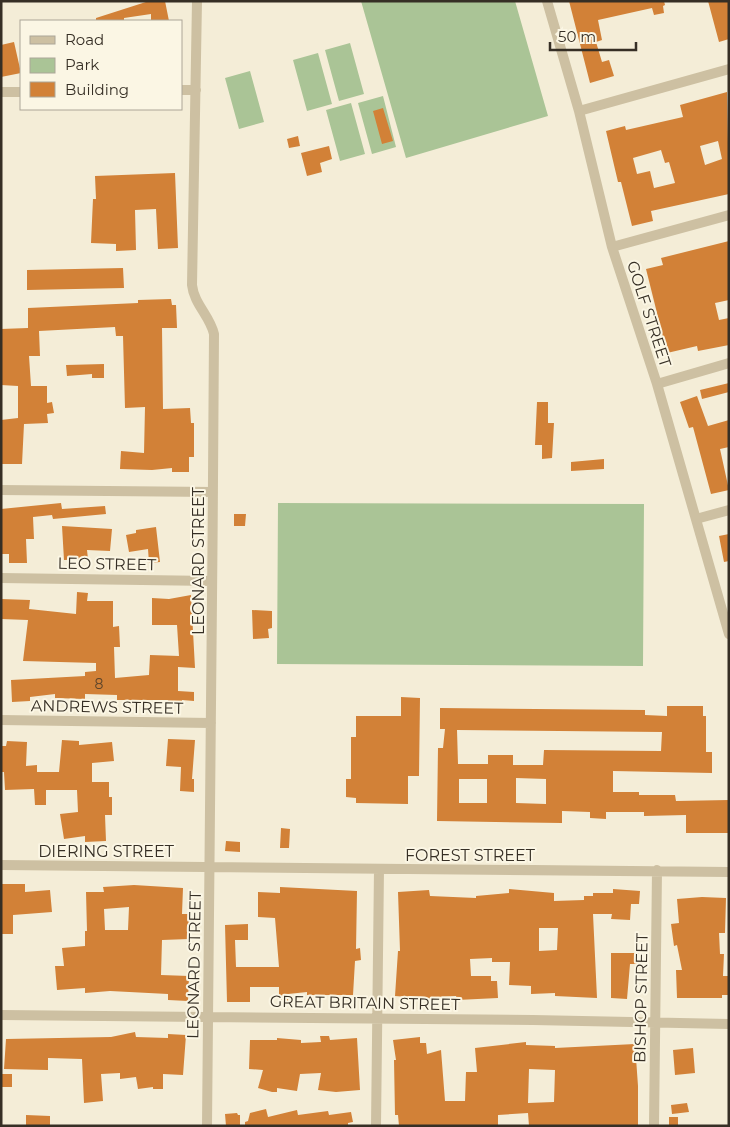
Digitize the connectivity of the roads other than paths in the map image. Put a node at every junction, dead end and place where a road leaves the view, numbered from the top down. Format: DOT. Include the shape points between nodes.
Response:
graph roads {
  1 [pos="197,1"];
  2 [pos="548,1"];
  3 [pos="729,69"];
  4 [pos="182,90"];
  5 [pos="196,90"];
  6 [pos="1,92"];
  7 [pos="20,92"];
  8 [pos="579,111"];
  9 [pos="729,215"];
  10 [pos="612,247"];
  11 [pos="729,363"];
  12 [pos="657,384"];
  13 [pos="1,490"];
  14 [pos="212,492"];
  15 [pos="729,510"];
  16 [pos="696,519"];
  17 [pos="1,578"];
  18 [pos="212,581"];
  19 [pos="729,634"];
  20 [pos="1,720"];
  21 [pos="211,723"];
  22 [pos="1,865"];
  23 [pos="211,867"];
  24 [pos="379,869"];
  25 [pos="657,870"];
  26 [pos="729,872"];
  27 [pos="1,1015"];
  28 [pos="208,1017"];
  29 [pos="378,1019"];
  30 [pos="655,1023"];
  31 [pos="729,1024"];
  32 [pos="207,1126"];
  33 [pos="376,1126"];
  34 [pos="654,1126"];
  1 -- 5 [label="street, LEONARD STREET"];
  2 -- 8 [label="street, GOLF STREET"];
  3 -- 8 [label="street"];
  4 -- 5 [label="street"];
  5 -- 14 [label="street, LEONARD STREET" via="192,285 195,300 214,334"];
  6 -- 7 [label="street"];
  8 -- 10 [label="street, GOLF STREET"];
  9 -- 10 [label="street"];
  10 -- 12 [label="street, GOLF STREET"];
  11 -- 12 [label="street"];
  12 -- 16 [label="street, GOLF STREET"];
  13 -- 14 [label="street"];
  14 -- 18 [label="street, LEONARD STREET"];
  15 -- 16 [label="street"];
  16 -- 19 [label="street, GOLF STREET"];
  17 -- 18 [label="street, LEO STREET"];
  18 -- 21 [label="street, LEONARD STREET"];
  20 -- 21 [label="street, ANDREWS STREET"];
  21 -- 23 [label="street, LEONARD STREET"];
  22 -- 23 [label="street, DIERING STREET"];
  23 -- 24 [label="street, FOREST STREET"];
  23 -- 28 [label="street, LEONARD STREET"];
  24 -- 25 [label="street, FOREST STREET"];
  24 -- 29 [label="street"];
  25 -- 26 [label="street, FOREST STREET"];
  25 -- 30 [label="street, BISHOP STREET"];
  27 -- 28 [label="street, GREAT BRITAIN STREET"];
  28 -- 29 [label="street, GREAT BRITAIN STREET"];
  28 -- 32 [label="street, LEONARD STREET"];
  29 -- 30 [label="street, GREAT BRITAIN STREET"];
  29 -- 33 [label="street"];
  30 -- 31 [label="street, GREAT BRITAIN STREET"];
  30 -- 34 [label="street, BISHOP STREET"];
}
